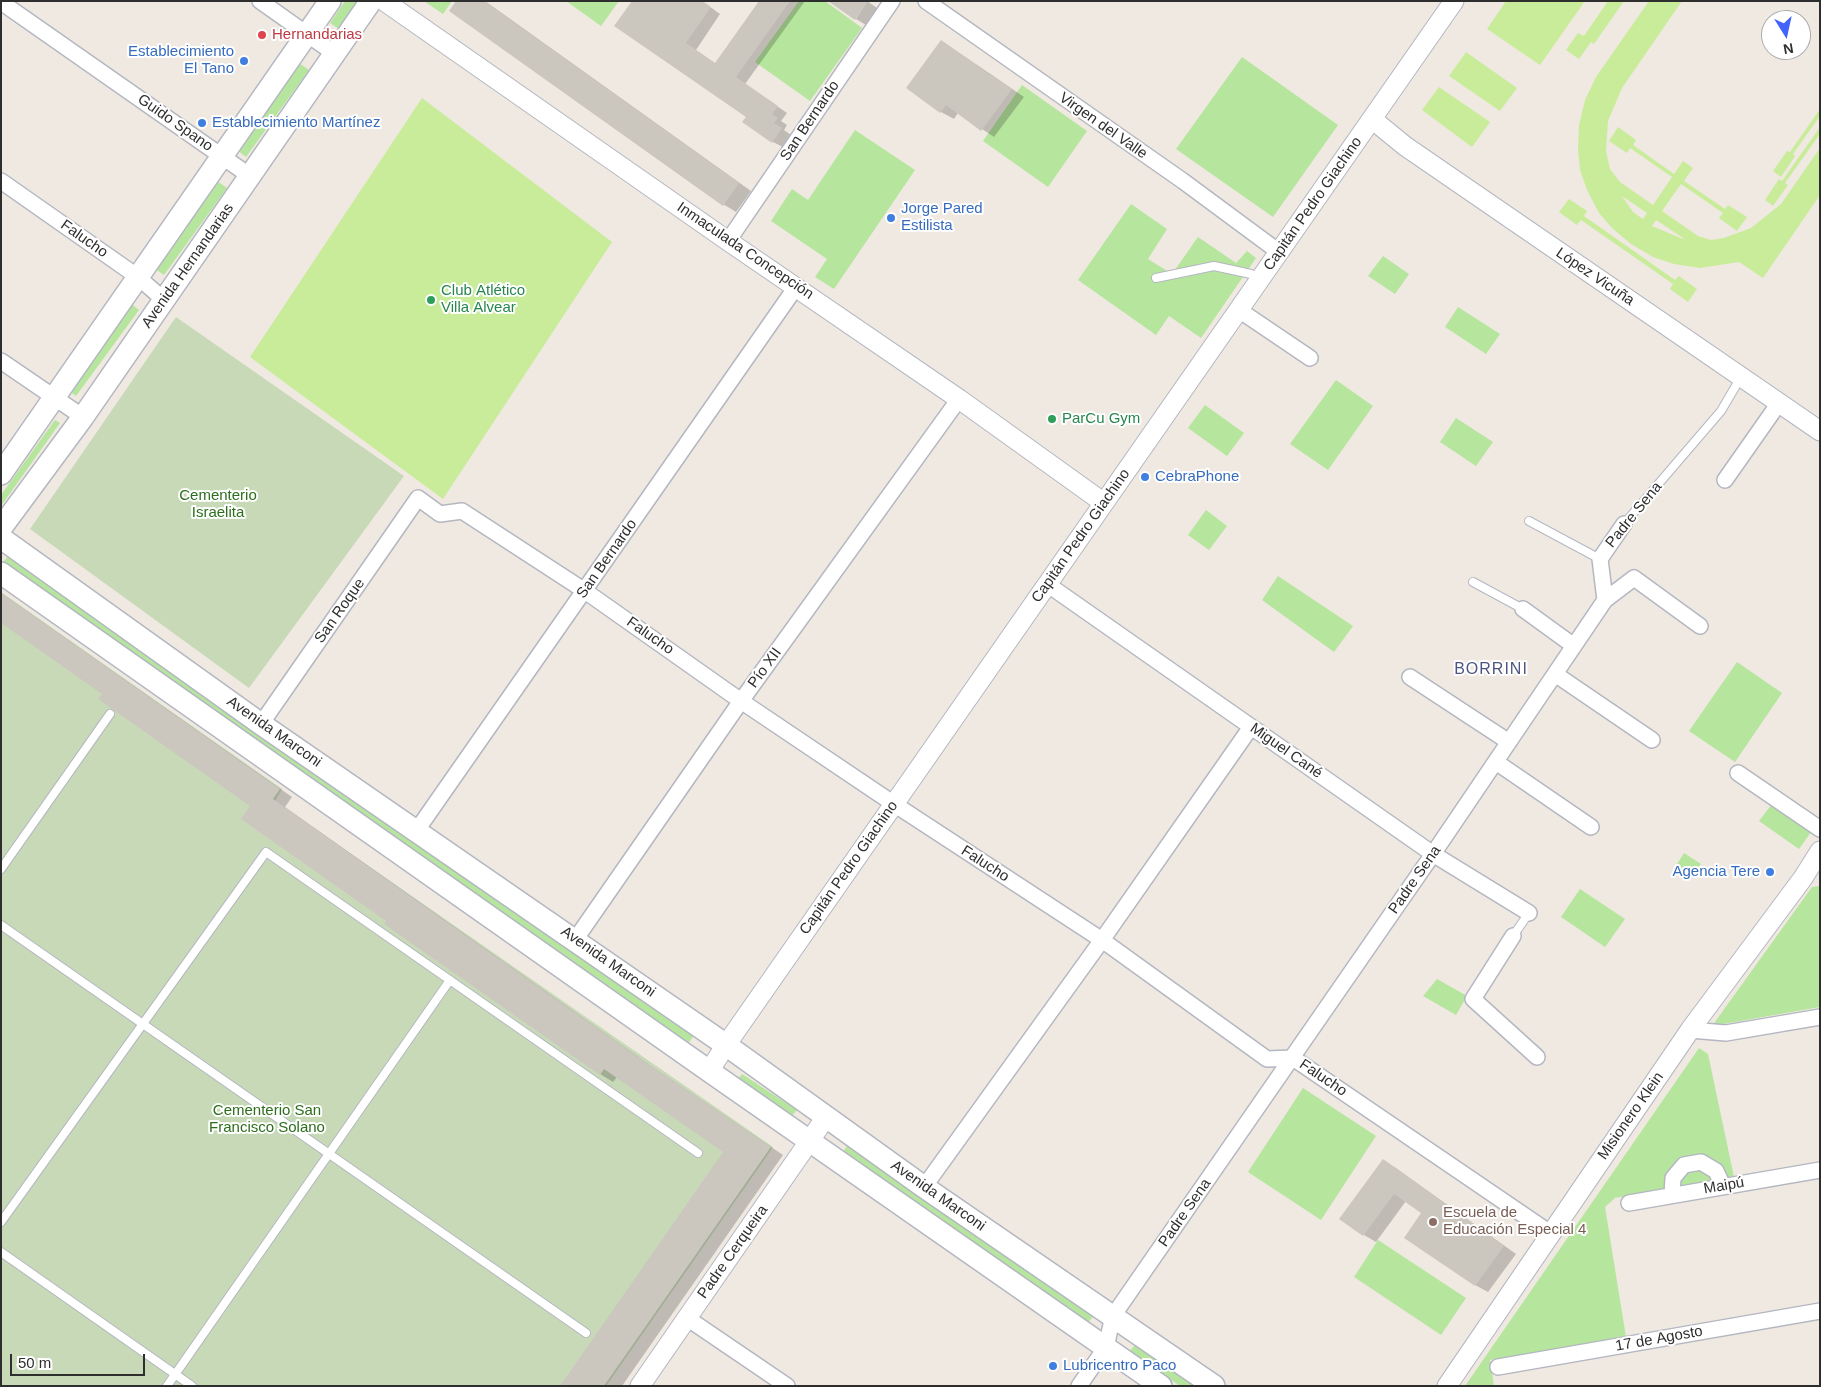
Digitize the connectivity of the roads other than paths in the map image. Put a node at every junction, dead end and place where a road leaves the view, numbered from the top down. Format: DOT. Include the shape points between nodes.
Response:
graph roads {
  1 [pos="260,1"];
  2 [pos="330,1"];
  3 [pos="371,1"];
  4 [pos="384,1"];
  5 [pos="926,1"];
  6 [pos="1454,1"];
  7 [pos="1,2"];
  8 [pos="888,3"];
  9 [pos="307,35"];
  10 [pos="335,54"];
  11 [pos="1372,119"];
  12 [pos="222,157"];
  13 [pos="250,176"];
  14 [pos="1,181"];
  15 [pos="728,241"];
  16 [pos="1280,252"];
  17 [pos="138,277"];
  18 [pos="1156,278"];
  19 [pos="1260,279"];
  20 [pos="796,287"];
  21 [pos="164,300"];
  22 [pos="1239,310"];
  23 [pos="1310,358"];
  24 [pos="1,361"];
  25 [pos="1740,377"];
  26 [pos="54,398"];
  27 [pos="959,399"];
  28 [pos="1778,403"];
  29 [pos="83,417"];
  30 [pos="1820,431"];
  31 [pos="1,474"];
  32 [pos="1725,480"];
  33 [pos="418,498"];
  34 [pos="1104,502"];
  35 [pos="1529,521"];
  36 [pos="1624,524"];
  37 [pos="1,528"];
  38 [pos="1,538"];
  39 [pos="1600,559"];
  40 [pos="1,573"];
  41 [pos="1473,582"];
  42 [pos="1047,584"];
  43 [pos="585,591"];
  44 [pos="1605,600"];
  45 [pos="1523,609"];
  46 [pos="1700,626"];
  47 [pos="1574,646"];
  48 [pos="1555,674"];
  49 [pos="1410,677"];
  50 [pos="741,701"];
  51 [pos="110,714"];
  52 [pos="261,724"];
  53 [pos="1251,727"];
  54 [pos="1652,740"];
  55 [pos="1509,742"];
  56 [pos="1496,762"];
  57 [pos="1738,773"];
  58 [pos="894,804"];
  59 [pos="1591,827"];
  60 [pos="1820,829"];
  61 [pos="417,830"];
  62 [pos="1820,851"];
  63 [pos="1434,854"];
  64 [pos="1,869"];
  65 [pos="1811,876"];
  66 [pos="1529,913"];
  67 [pos="1,924"];
  68 [pos="1513,936"];
  69 [pos="575,940"];
  70 [pos="1102,940"];
  71 [pos="450,980"];
  72 [pos="1820,1017"];
  73 [pos="143,1024"];
  74 [pos="1690,1030"];
  75 [pos="726,1045"];
  76 [pos="1537,1057"];
  77 [pos="1293,1058"];
  78 [pos="709,1072"];
  79 [pos="826,1118"];
  80 [pos="810,1142"];
  81 [pos="698,1153"];
  82 [pos="328,1154"];
  83 [pos="1820,1170"];
  84 [pos="1723,1186"];
  85 [pos="924,1187"];
  86 [pos="1672,1195"];
  87 [pos="1629,1203"];
  88 [pos="1,1222"];
  89 [pos="1550,1233"];
  90 [pos="1,1252"];
  91 [pos="1820,1311"];
  92 [pos="1113,1316"];
  93 [pos="687,1318"];
  94 [pos="586,1333"];
  95 [pos="1106,1347"];
  96 [pos="1498,1367"];
  97 [pos="175,1374"];
  98 [pos="167,1386"];
  99 [pos="192,1386"];
  100 [pos="640,1386"];
  101 [pos="787,1386"];
  102 [pos="1079,1386"];
  103 [pos="1161,1386"];
  104 [pos="1214,1386"];
  105 [pos="1447,1386"];
  1 -- 9 [label="street"];
  2 -- 9 [label="main road"];
  3 -- 10 [label="main road, Avenida Hernandarias"];
  4 -- 15 [label="street, Inmaculada Concepción"];
  5 -- 16 [label="street, Virgen del Valle"];
  6 -- 11 [label="street, Capitán Pedro Giachino"];
  7 -- 12 [label="street, Guido Spano"];
  8 -- 15 [label="street, San Bernardo"];
  9 -- 10 [label="street"];
  9 -- 12 [label="main road"];
  10 -- 13 [label="main road, Avenida Hernandarias"];
  11 -- 16 [label="street, Capitán Pedro Giachino"];
  11 -- 25 [label="street, López Vicuña" via="1405,146"];
  12 -- 13 [label="street, Guido Spano"];
  12 -- 17 [label="main road"];
  13 -- 21 [label="main road, Avenida Hernandarias"];
  14 -- 17 [label="street, Falucho"];
  15 -- 20 [label="street, Inmaculada Concepción"];
  16 -- 19 [label="street, Capitán Pedro Giachino"];
  17 -- 21 [label="street, Falucho"];
  17 -- 26 [label="main road"];
  18 -- 19 [label="lane" via="1214,266"];
  19 -- 22 [label="street, Capitán Pedro Giachino"];
  20 -- 27 [label="street, Inmaculada Concepción"];
  20 -- 43 [label="street, San Bernardo"];
  21 -- 29 [label="main road, Avenida Hernandarias"];
  22 -- 23 [label="street"];
  22 -- 34 [label="street, Capitán Pedro Giachino"];
  24 -- 26 [label="street"];
  25 -- 28 [label="street, López Vicuña"];
  25 -- 36 [label="lane, Padre Sena" via="1721,411"];
  26 -- 29 [label="street"];
  26 -- 31 [label="main road"];
  27 -- 34 [label="street, Inmaculada Concepción"];
  27 -- 50 [label="street, Pío XII"];
  28 -- 30 [label="street, López Vicuña"];
  28 -- 32 [label="street"];
  29 -- 37 [label="main road, Avenida Hernandarias"];
  33 -- 43 [label="street, Falucho" via="440,514 462,511"];
  33 -- 52 [label="street, San Roque"];
  34 -- 42 [label="street, Capitán Pedro Giachino"];
  35 -- 39 [label="lane"];
  36 -- 39 [label="street, Padre Sena"];
  38 -- 52 [label="main road, Avenida Marconi"];
  39 -- 44 [label="street, Padre Sena"];
  40 -- 78 [label="main road, Avenida Marconi"];
  41 -- 45 [label="lane"];
  42 -- 53 [label="street, Miguel Cané"];
  42 -- 58 [label="street, Capitán Pedro Giachino"];
  43 -- 50 [label="street, Falucho"];
  43 -- 61 [label="street, San Bernardo"];
  44 -- 46 [label="street" via="1634,578"];
  44 -- 47 [label="street, Padre Sena"];
  45 -- 47 [label="street"];
  47 -- 48 [label="street, Padre Sena"];
  48 -- 54 [label="street"];
  48 -- 55 [label="street, Padre Sena"];
  49 -- 55 [label="street"];
  50 -- 58 [label="street, Falucho"];
  50 -- 69 [label="street, Pío XII"];
  51 -- 64 [label="lane"];
  52 -- 61 [label="main road, Avenida Marconi"];
  53 -- 63 [label="street, Miguel Cané"];
  53 -- 70 [label="street"];
  55 -- 56 [label="street, Padre Sena"];
  56 -- 59 [label="street"];
  56 -- 63 [label="street, Padre Sena"];
  57 -- 60 [label="street"];
  58 -- 70 [label="street, Falucho"];
  58 -- 75 [label="street, Capitán Pedro Giachino"];
  61 -- 69 [label="main road, Avenida Marconi"];
  62 -- 65 [label="street, Misionero Klein"];
  63 -- 66 [label="street, Miguel Cané"];
  63 -- 77 [label="street, Padre Sena"];
  65 -- 74 [label="street, Misionero Klein"];
  66 -- 68 [label="lane"];
  67 -- 73 [label="lane"];
  68 -- 76 [label="street" via="1473,999"];
  69 -- 75 [label="main road, Avenida Marconi"];
  70 -- 77 [label="street, Falucho" via="1267,1059"];
  70 -- 85 [label="street"];
  71 -- 73 [label="lane" via="266,852"];
  71 -- 81 [label="lane"];
  71 -- 82 [label="lane"];
  72 -- 74 [label="street" via="1726,1033"];
  73 -- 82 [label="lane"];
  73 -- 88 [label="lane"];
  74 -- 89 [label="street, Misionero Klein"];
  75 -- 78 [label="street, Capitán Pedro Giachino"];
  75 -- 79 [label="main road, Avenida Marconi"];
  77 -- 89 [label="street, Falucho"];
  77 -- 92 [label="street, Padre Sena"];
  78 -- 80 [label="main road, Avenida Marconi"];
  79 -- 80 [label="street, Padre Cerqueira"];
  79 -- 85 [label="main road, Avenida Marconi"];
  80 -- 93 [label="street, Padre Cerqueira"];
  80 -- 95 [label="main road, Avenida Marconi"];
  82 -- 94 [label="lane"];
  82 -- 97 [label="lane"];
  83 -- 84 [label="street, Maipú"];
  84 -- 86 [label="street, Maipú"];
  84 -- 86 [label="street" via="1716,1171 1701,1162 1684,1165 1673,1178"];
  85 -- 92 [label="main road, Avenida Marconi"];
  86 -- 87 [label="street, Maipú"];
  89 -- 105 [label="street, Misionero Klein"];
  90 -- 97 [label="lane"];
  91 -- 96 [label="street, 17 de Agosto"];
  92 -- 95 [label="street, Padre Sena"];
  92 -- 104 [label="main road, Avenida Marconi"];
  93 -- 100 [label="street, Padre Cerqueira"];
  93 -- 101 [label="street"];
  95 -- 102 [label="street, Padre Sena"];
  95 -- 103 [label="main road, Avenida Marconi"];
  97 -- 98 [label="lane"];
  97 -- 99 [label="lane"];
}
